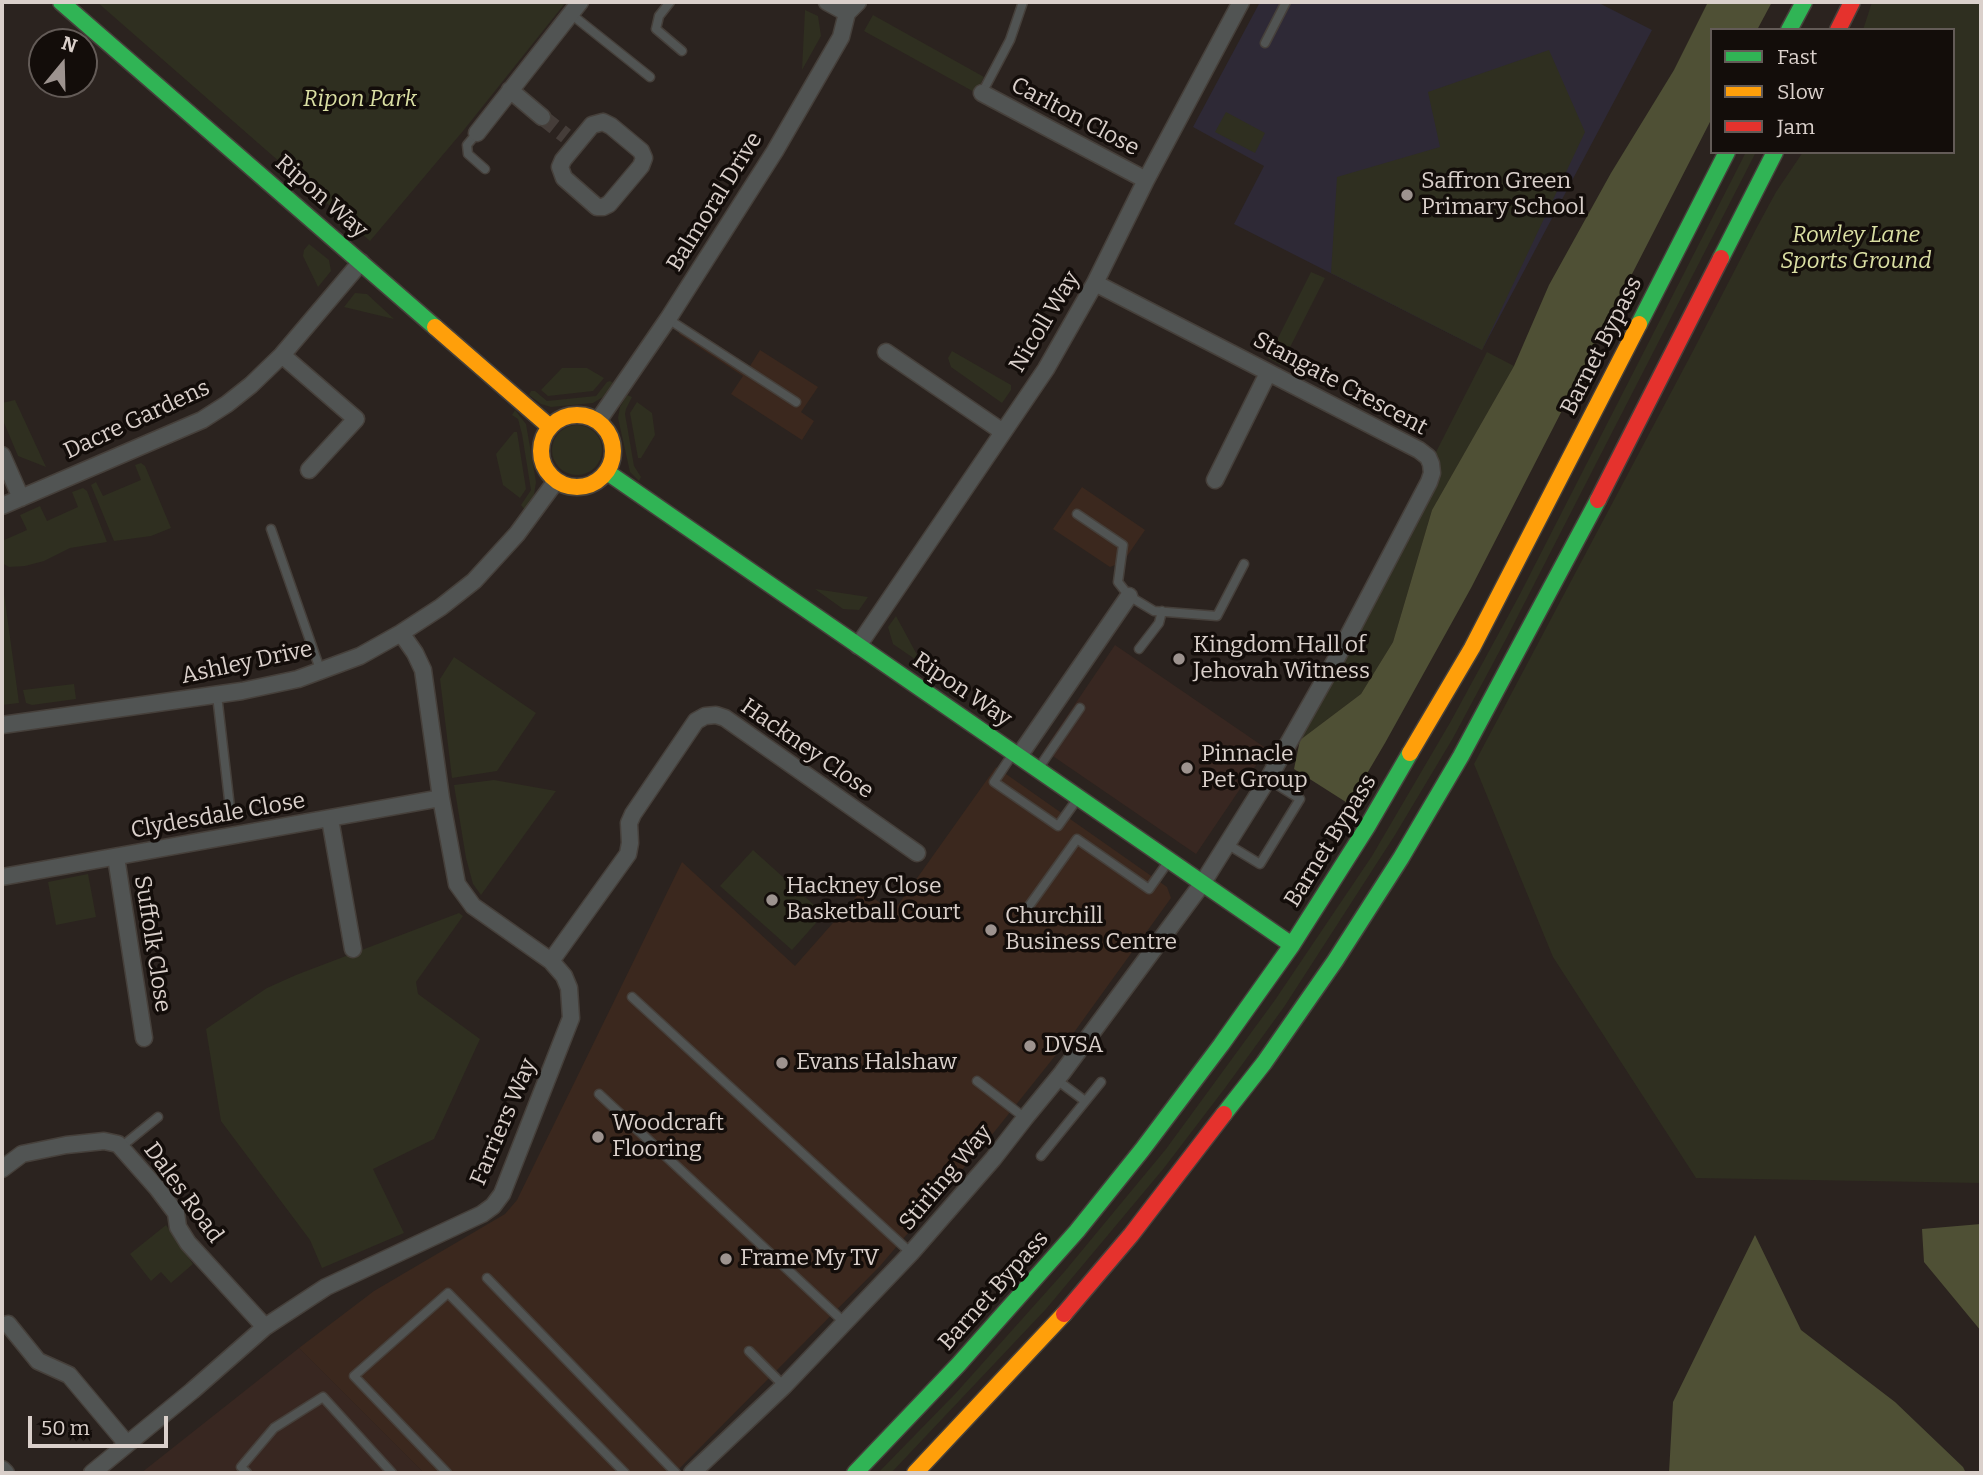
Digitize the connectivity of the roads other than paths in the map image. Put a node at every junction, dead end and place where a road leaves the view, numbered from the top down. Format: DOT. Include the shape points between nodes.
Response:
graph roads {
  1 [pos="61,2"];
  2 [pos="670,2"];
  3 [pos="827,2"];
  4 [pos="1023,2"];
  5 [pos="1241,2"];
  6 [pos="1286,2"];
  7 [pos="1804,2"];
  8 [pos="1852,2"];
  9 [pos="852,7"];
  10 [pos="575,8"];
  11 [pos="1790,28"];
  12 [pos="1839,28"];
  13 [pos="1265,43"];
  14 [pos="682,51"];
  15 [pos="650,77"];
  16 [pos="510,90"];
  17 [pos="982,93"];
  18 [pos="542,117"];
  19 [pos="477,133"];
  20 [pos="571,140"];
  21 [pos="1726,154"];
  22 [pos="1774,154"];
  23 [pos="485,169"];
  24 [pos="1146,180"];
  25 [pos="361,262"];
  26 [pos="1095,283"];
  27 [pos="668,319"];
  28 [pos="886,352"];
  29 [pos="282,355"];
  30 [pos="1268,373"];
  31 [pos="796,402"];
  32 [pos="598,421"];
  33 [pos="550,426"];
  34 [pos="1003,432"];
  35 [pos="2,454"];
  36 [pos="309,470"];
  37 [pos="607,472"];
  38 [pos="1215,480"];
  39 [pos="556,481"];
  40 [pos="21,498"];
  41 [pos="2,506"];
  42 [pos="1077,514"];
  43 [pos="271,529"];
  44 [pos="1244,564"];
  45 [pos="1129,596"];
  46 [pos="1162,611"];
  47 [pos="401,633"];
  48 [pos="858,646"];
  49 [pos="1139,649"];
  50 [pos="321,672"];
  51 [pos="216,695"];
  52 [pos="1080,708"];
  53 [pos="2,725"];
  54 [pos="1017,755"];
  55 [pos="1037,769"];
  56 [pos="1268,779"];
  57 [pos="442,798"];
  58 [pos="1078,798"];
  59 [pos="230,808"];
  60 [pos="330,819"];
  61 [pos="1227,844"];
  62 [pos="917,853"];
  63 [pos="116,857"];
  64 [pos="1169,861"];
  65 [pos="2,877"];
  66 [pos="1202,884"];
  67 [pos="1029,906"];
  68 [pos="1292,945"];
  69 [pos="353,949"];
  70 [pos="551,961"];
  71 [pos="632,998"];
  72 [pos="144,1038"];
  73 [pos="1057,1080"];
  74 [pos="977,1081"];
  75 [pos="1101,1082"];
  76 [pos="599,1094"];
  77 [pos="1085,1101"];
  78 [pos="158,1117"];
  79 [pos="1025,1118"];
  80 [pos="121,1147"];
  81 [pos="1041,1156"];
  82 [pos="2,1169"];
  83 [pos="911,1254"];
  84 [pos="487,1278"];
  85 [pos="845,1323"];
  86 [pos="8,1324"];
  87 [pos="265,1327"];
  88 [pos="749,1351"];
  89 [pos="784,1386"];
  90 [pos="127,1444"];
  91 [pos="2,1469"];
  92 [pos="6,1473"];
  93 [pos="92,1473"];
  94 [pos="247,1473"];
  95 [pos="392,1473"];
  96 [pos="447,1473"];
  97 [pos="625,1473"];
  98 [pos="676,1473"];
  99 [pos="692,1473"];
  100 [pos="855,1473"];
  101 [pos="915,1473"];
  1 -- 25 [label="main road, Ripon Way"];
  2 -- 14 [label="lane" via="656,29"];
  3 -- 9 [label="street"];
  4 -- 17 [label="lane" via="1010,40"];
  5 -- 24 [label="street, Nicoll Way"];
  6 -- 13 [label="lane"];
  7 -- 11 [label="main road"];
  8 -- 12 [label="main road"];
  9 -- 27 [label="street, Balmoral Drive" via="821,74"];
  10 -- 15 [label="lane"];
  10 -- 16 [label="street"];
  16 -- 18 [label="street"];
  16 -- 19 [label="street"];
  17 -- 24 [label="street, Carlton Close"];
  19 -- 23 [label="lane" via="467,145 468,154"];
  20 -- 20 [label="street" via="560,167 564,178 597,207 609,204 644,158 603,122"];
  21 -- 68 [label="main road, Barnet Bypass" via="1472,648"];
  22 -- 101 [label="main road" via="1461,756 1335,961 1264,1063 1131,1235 1046,1334"];
  24 -- 26 [label="street, Nicoll Way"];
  25 -- 29 [label="street, Dacre Gardens"];
  25 -- 33 [label="main road, Ripon Way"];
  26 -- 30 [label="street, Stangate Crescent"];
  26 -- 34 [label="street, Nicoll Way"];
  27 -- 31 [label="lane"];
  27 -- 32 [label="street, Balmoral Drive"];
  28 -- 34 [label="street"];
  29 -- 36 [label="street" via="356,419"];
  29 -- 40 [label="street, Dacre Gardens" via="251,385 202,420"];
  30 -- 38 [label="street"];
  30 -- 56 [label="street, Stangate Crescent" via="1419,450 1432,464 1429,482"];
  32 -- 33 [label="main road" via="567,415"];
  32 -- 37 [label="main road" via="614,450"];
  33 -- 39 [label="main road" via="540,449 542,461"];
  34 -- 48 [label="street, Nicoll Way"];
  35 -- 40 [label="street"];
  37 -- 39 [label="main road" via="578,487"];
  37 -- 48 [label="main road, Ripon Way"];
  39 -- 47 [label="street, Ashley Drive" via="474,581"];
  40 -- 41 [label="street, Dacre Gardens"];
  42 -- 45 [label="lane" via="1123,545 1118,582"];
  43 -- 50 [label="lane"];
  44 -- 46 [label="lane" via="1217,617"];
  45 -- 46 [label="lane"];
  45 -- 54 [label="street"];
  46 -- 49 [label="lane" via="1159,623"];
  47 -- 50 [label="street, Ashley Drive"];
  47 -- 57 [label="street, Farriers Way" via="423,670"];
  48 -- 54 [label="main road, Ripon Way"];
  50 -- 51 [label="street, Ashley Drive"];
  51 -- 53 [label="street, Ashley Drive"];
  51 -- 59 [label="lane"];
  52 -- 55 [label="lane"];
  54 -- 55 [label="main road, Ripon Way"];
  54 -- 58 [label="lane" via="994,782 1058,826"];
  55 -- 58 [label="main road, Ripon Way"];
  56 -- 61 [label="street, Stangate Crescent"];
  56 -- 61 [label="lane" via="1300,799 1266,853 1259,864"];
  57 -- 60 [label="street, Clydesdale Close"];
  57 -- 70 [label="street, Farriers Way" via="457,884 464,895 476,909"];
  58 -- 64 [label="main road, Ripon Way"];
  60 -- 63 [label="street, Clydesdale Close"];
  60 -- 69 [label="street"];
  61 -- 66 [label="street, Stangate Crescent"];
  62 -- 70 [label="street, Hackney Close" via="725,718 705,716 696,721 633,814 628,854"];
  63 -- 65 [label="street, Clydesdale Close"];
  63 -- 72 [label="street, Suffolk Close"];
  64 -- 66 [label="main road, Ripon Way"];
  64 -- 67 [label="lane" via="1149,889 1077,839"];
  66 -- 68 [label="main road, Ripon Way"];
  66 -- 73 [label="street, Stirling Way"];
  68 -- 100 [label="main road, Barnet Bypass" via="1222,1045 1077,1231"];
  70 -- 87 [label="street, Farriers Way" via="569,988 571,1018 502,1194 493,1206 326,1287"];
  71 -- 83 [label="lane"];
  73 -- 77 [label="lane"];
  73 -- 79 [label="street, Stirling Way"];
  74 -- 79 [label="lane"];
  75 -- 77 [label="lane"];
  76 -- 85 [label="lane"];
  77 -- 81 [label="lane"];
  78 -- 80 [label="lane"];
  79 -- 83 [label="street, Stirling Way"];
  80 -- 82 [label="street, Dales Road" via="104,1141 66,1145 22,1154"];
  80 -- 87 [label="street, Dales Road" via="176,1213 188,1243"];
  83 -- 85 [label="street, Stirling Way"];
  84 -- 98 [label="lane"];
  85 -- 89 [label="street, Stirling Way"];
  86 -- 90 [label="street" via="38,1361 69,1375"];
  87 -- 90 [label="street, Farriers Way"];
  88 -- 89 [label="lane"];
  89 -- 99 [label="street, Stirling Way"];
  90 -- 93 [label="street, Farriers Way"];
  91 -- 92 [label="street"];
  94 -- 95 [label="lane" via="242,1467 274,1428 323,1397"];
  96 -- 97 [label="lane" via="354,1376 448,1293"];
}
